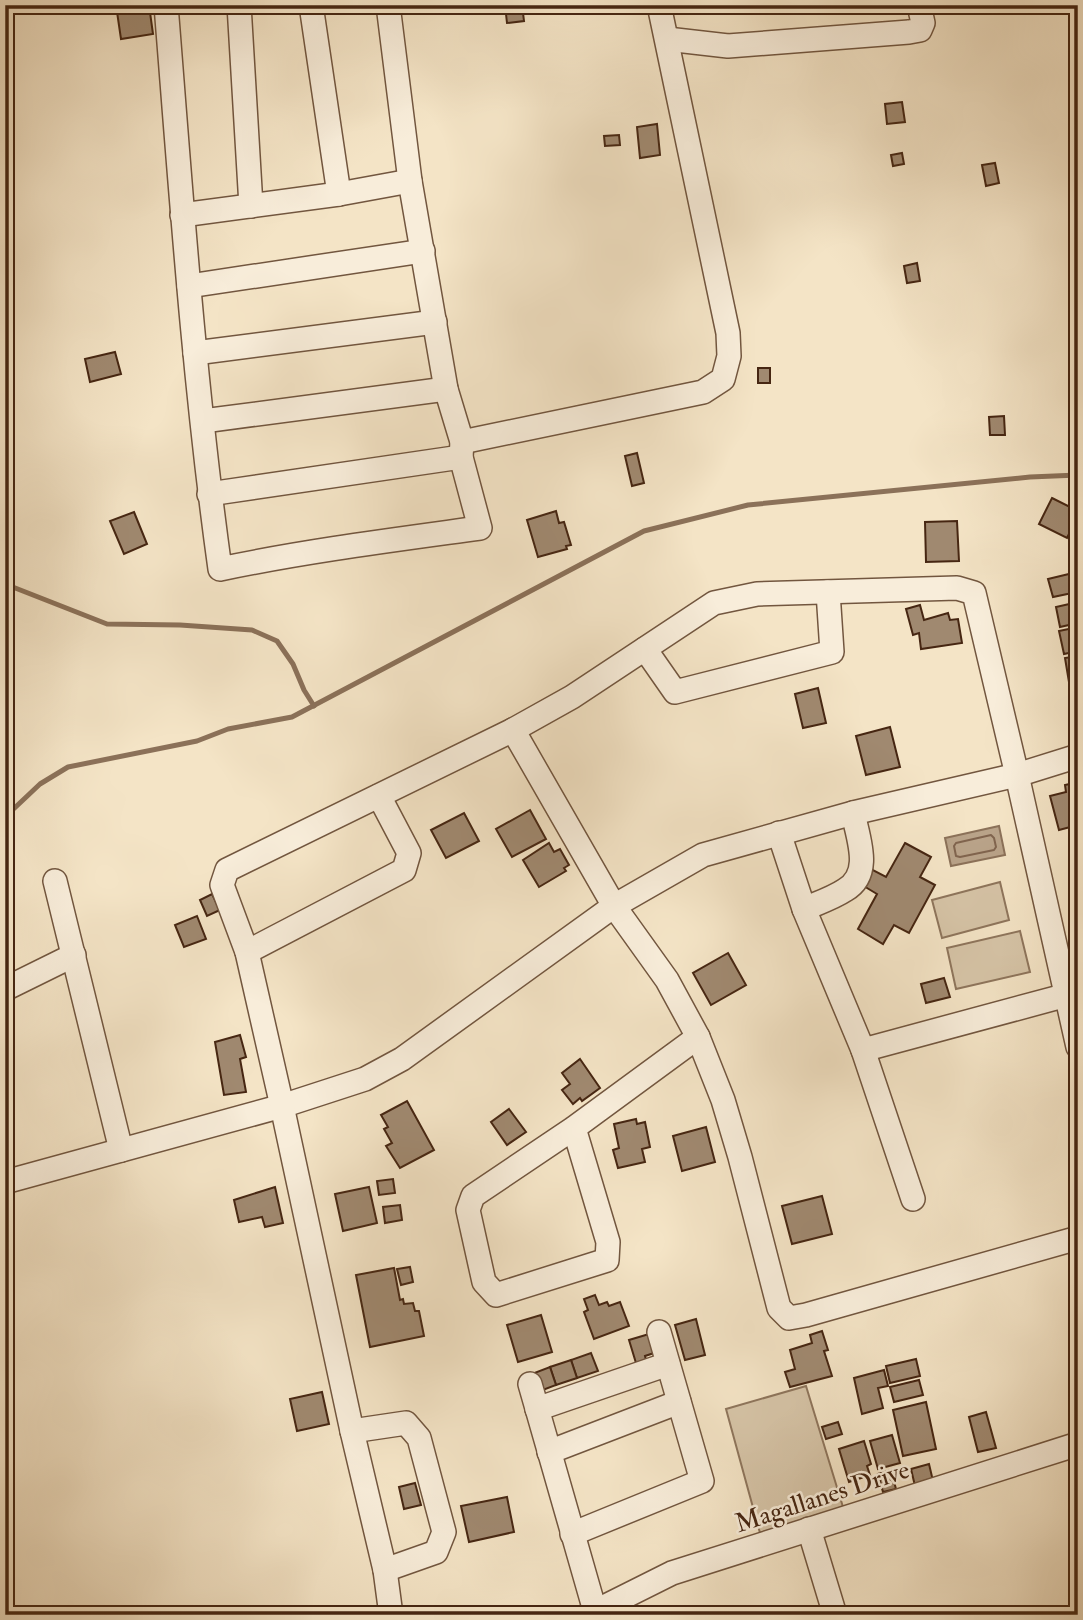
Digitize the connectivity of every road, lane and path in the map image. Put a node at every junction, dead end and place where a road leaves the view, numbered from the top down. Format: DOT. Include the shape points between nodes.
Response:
graph roads {
  1 [pos="166,5"];
  2 [pos="239,5"];
  3 [pos="311,5"];
  4 [pos="388,5"];
  5 [pos="659,5"];
  6 [pos="919,5"];
  7 [pos="667,39"];
  8 [pos="410,181"];
  9 [pos="338,194"];
  10 [pos="251,206"];
  11 [pos="183,215"];
  12 [pos="422,251"];
  13 [pos="189,286"];
  14 [pos="435,321"];
  15 [pos="195,353"];
  16 [pos="446,389"];
  17 [pos="203,421"];
  18 [pos="462,449"];
  19 [pos="209,494"];
  20 [pos="828,592"];
  21 [pos="645,649"];
  22 [pos="513,730"];
  23 [pos="1078,757"];
  24 [pos="1017,775"];
  25 [pos="379,796"];
  26 [pos="853,813"];
  27 [pos="779,833"];
  28 [pos="55,881"];
  29 [pos="614,906"];
  30 [pos="804,909"];
  31 [pos="247,952"];
  32 [pos="74,955"];
  33 [pos="5,989"];
  34 [pos="1067,995"];
  35 [pos="698,1037"];
  36 [pos="1078,1047"];
  37 [pos="863,1050"];
  38 [pos="282,1106"];
  39 [pos="574,1128"];
  40 [pos="121,1150"];
  41 [pos="6,1177"];
  42 [pos="912,1199"];
  43 [pos="1078,1238"];
  44 [pos="659,1332"];
  45 [pos="668,1364"];
  46 [pos="530,1384"];
  47 [pos="679,1402"];
  48 [pos="537,1409"];
  49 [pos="352,1431"];
  50 [pos="1078,1444"];
  51 [pos="549,1452"];
  52 [pos="810,1529"];
  53 [pos="572,1534"];
  54 [pos="384,1570"];
  55 [pos="591,1613"];
  56 [pos="390,1614"];
  57 [pos="835,1615"];
  1 -- 11 [label="street"];
  2 -- 10 [label="street"];
  3 -- 9 [label="street"];
  4 -- 8 [label="street"];
  5 -- 7 [label="street"];
  6 -- 7 [label="street" via="923,23 920,30 909,32 728,46"];
  7 -- 18 [label="street" via="728,333 723,379 703,393"];
  8 -- 9 [label="street"];
  8 -- 12 [label="street"];
  9 -- 10 [label="street"];
  10 -- 11 [label="street"];
  11 -- 13 [label="street"];
  12 -- 13 [label="street"];
  12 -- 14 [label="street"];
  13 -- 15 [label="street"];
  14 -- 15 [label="street"];
  14 -- 16 [label="street"];
  15 -- 17 [label="street"];
  16 -- 17 [label="street"];
  16 -- 18 [label="street"];
  17 -- 19 [label="street"];
  18 -- 19 [label="street"];
  18 -- 19 [label="street" via="480,528 220,569"];
  20 -- 21 [label="street" via="757,594 714,603"];
  20 -- 21 [label="street" via="832,652 675,692"];
  20 -- 24 [label="street" via="957,588 974,593"];
  21 -- 22 [label="street"];
  22 -- 25 [label="street"];
  22 -- 29 [label="street"];
  23 -- 24 [label="street"];
  24 -- 26 [label="street"];
  24 -- 34 [label="street"];
  25 -- 31 [label="street" via="227,870 222,885"];
  25 -- 31 [label="street" via="409,853 404,870"];
  26 -- 27 [label="street"];
  26 -- 30 [label="street" via="863,864 857,879 847,890"];
  27 -- 29 [label="street" via="703,855"];
  27 -- 30 [label="street"];
  28 -- 32 [label="street"];
  29 -- 35 [label="street" via="667,980"];
  29 -- 38 [label="street" via="402,1059 366,1079"];
  30 -- 37 [label="street"];
  31 -- 38 [label="street"];
  32 -- 33 [label="street"];
  32 -- 40 [label="street"];
  34 -- 36 [label="street"];
  34 -- 37 [label="street"];
  35 -- 39 [label="street"];
  35 -- 43 [label="street" via="723,1100 779,1308 789,1318"];
  37 -- 42 [label="street"];
  38 -- 40 [label="street"];
  38 -- 49 [label="street"];
  39 -- 39 [label="street" via="473,1196 468,1210 484,1282 496,1295 607,1260 608,1242"];
  40 -- 41 [label="street"];
  44 -- 45 [label="street"];
  45 -- 47 [label="street"];
  45 -- 48 [label="street"];
  46 -- 48 [label="street"];
  47 -- 51 [label="street"];
  47 -- 53 [label="street" via="702,1481"];
  48 -- 51 [label="street"];
  49 -- 54 [label="street"];
  49 -- 54 [label="street" via="406,1423 419,1438 444,1532 436,1552"];
  50 -- 52 [label="street, Magallanes Drive"];
  51 -- 53 [label="street"];
  52 -- 55 [label="street, Magallanes Drive" via="671,1573"];
  52 -- 57 [label="street"];
  53 -- 55 [label="street"];
  54 -- 56 [label="street"];
}
